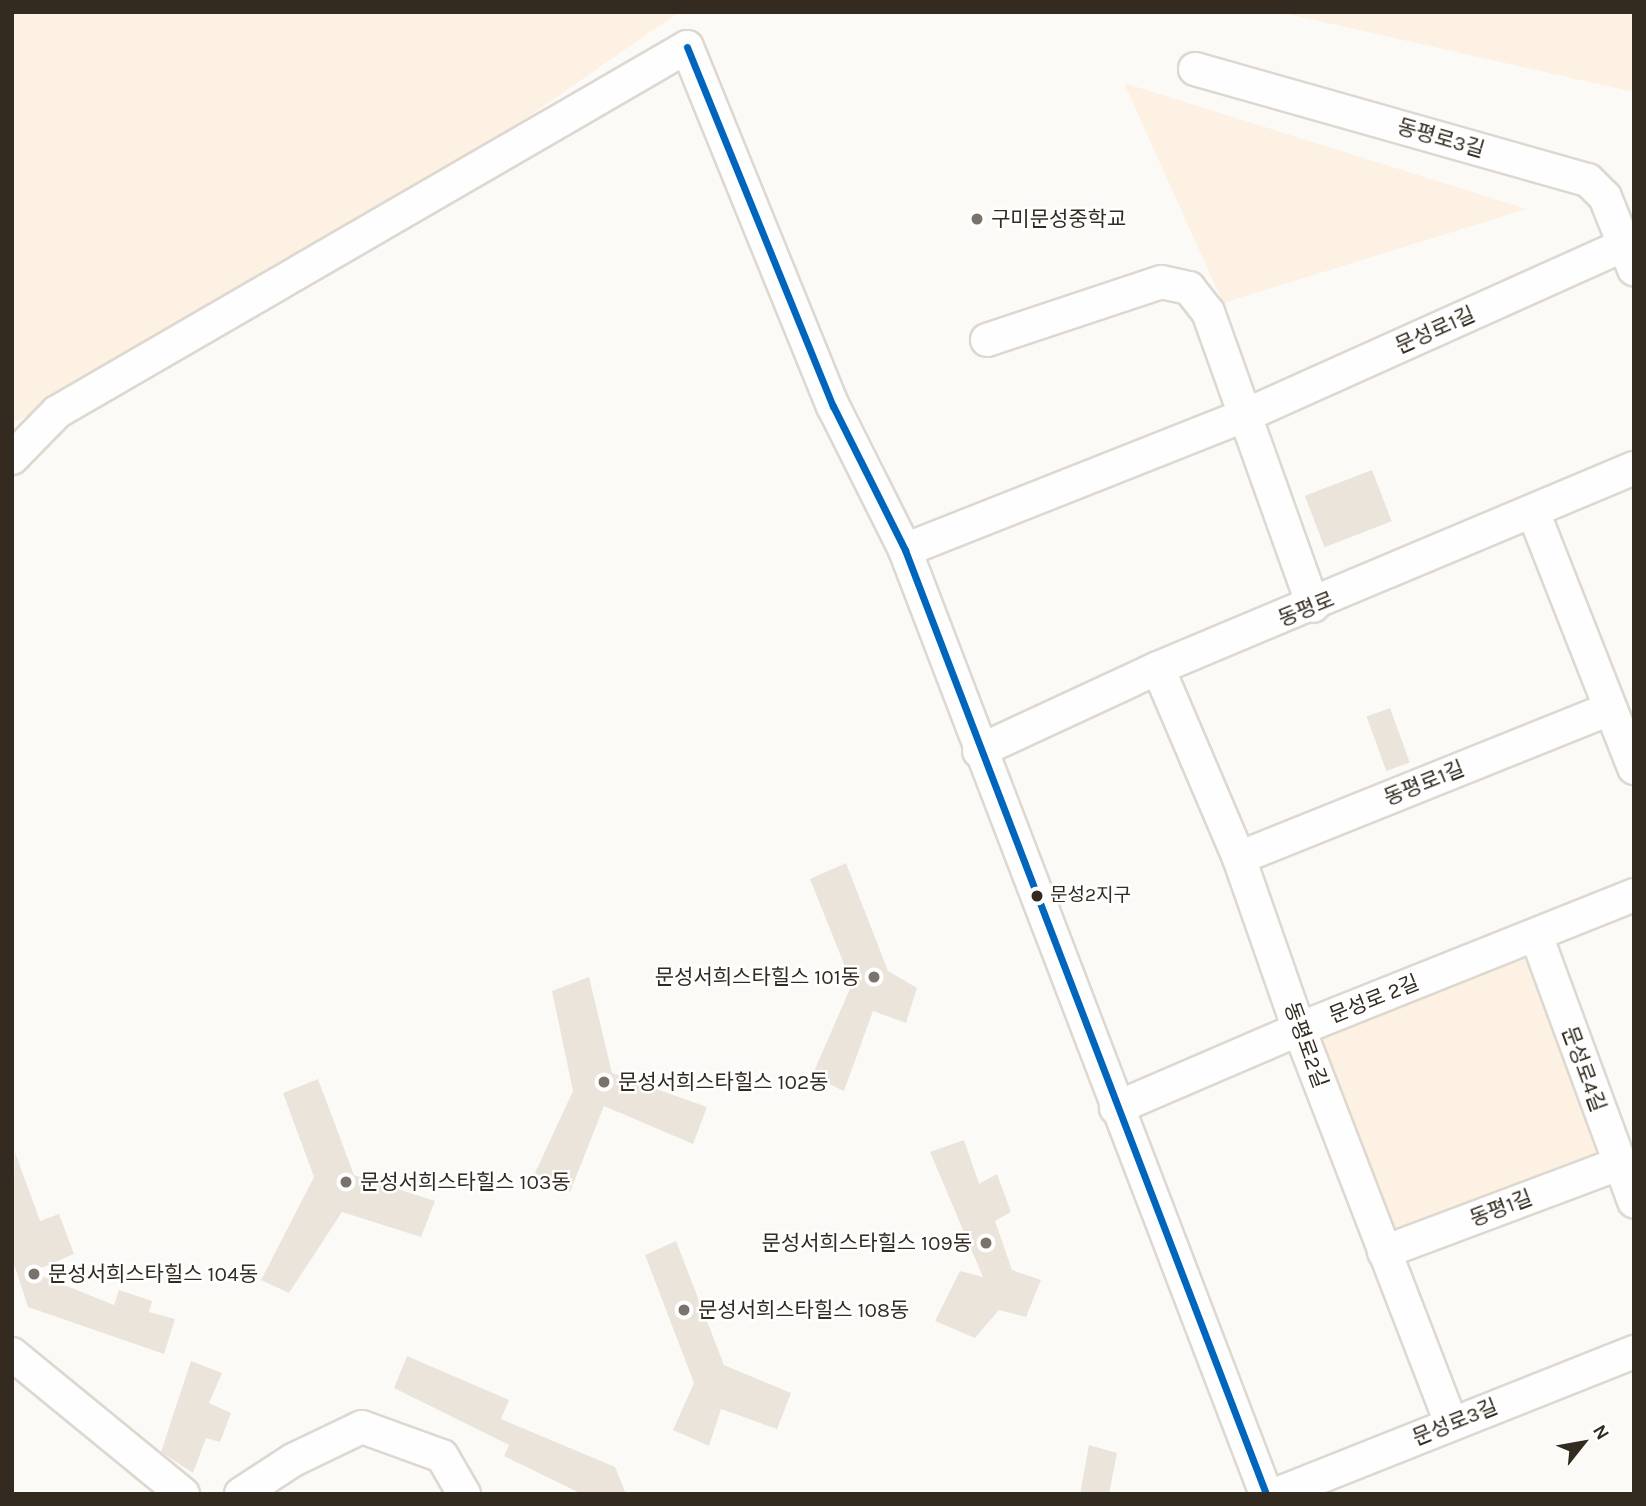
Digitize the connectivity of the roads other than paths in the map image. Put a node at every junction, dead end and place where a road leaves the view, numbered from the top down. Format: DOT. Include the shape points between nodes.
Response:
graph roads {
  1 [pos="1195,69"];
  2 [pos="1629,257"];
  3 [pos="987,340"];
  4 [pos="1246,415"];
  5 [pos="12,458"];
  6 [pos="1634,468"];
  7 [pos="1534,514"];
  8 [pos="905,550"];
  9 [pos="1313,606"];
  10 [pos="1158,668"];
  11 [pos="1609,709"];
  12 [pos="979,751"];
  13 [pos="1634,768"];
  14 [pos="1239,858"];
  15 [pos="1634,895"];
  16 [pos="1536,935"];
  17 [pos="1299,1029"];
  18 [pos="1116,1108"];
  19 [pos="1618,1164"];
  20 [pos="1634,1202"];
  21 [pos="1384,1252"];
  22 [pos="1634,1352"];
  23 [pos="12,1354"];
  24 [pos="1451,1423"];
  25 [pos="183,1494"];
  26 [pos="241,1494"];
  27 [pos="464,1494"];
  28 [pos="1266,1494"];
  29 [pos="1276,1494"];
  1 -- 2 [label="street, 동평로3길" via="1588,180 1605,197"];
  2 -- 4 [label="street, 문성로1길"];
  3 -- 4 [label="street" via="1161,282 1175,282 1189,288 1208,312"];
  4 -- 8 [label="street, 문성로1길"];
  4 -- 9 [label="street"];
  5 -- 8 [label="street" via="57,412 687,47 833,406"];
  6 -- 7 [label="street, 동평로"];
  7 -- 9 [label="street, 동평로"];
  7 -- 11 [label="street"];
  8 -- 12 [label="street"];
  9 -- 10 [label="street, 동평로"];
  10 -- 12 [label="street, 동평로"];
  10 -- 14 [label="street, 동평로2길"];
  11 -- 13 [label="street"];
  11 -- 14 [label="street, 동평로1길"];
  12 -- 18 [label="street"];
  14 -- 17 [label="street, 동평로2길"];
  15 -- 16 [label="street, 문성로 2길"];
  16 -- 17 [label="street, 문성로 2길"];
  16 -- 19 [label="street, 문성로4길"];
  17 -- 18 [label="street, 문성로 2길"];
  17 -- 21 [label="street, 동평로2길"];
  18 -- 28 [label="street"];
  19 -- 20 [label="street, 문성로4길"];
  19 -- 21 [label="street, 동평1길"];
  21 -- 24 [label="street, 동평로2길"];
  22 -- 24 [label="street, 문성로3길"];
  23 -- 25 [label="street"];
  24 -- 29 [label="street, 문성로3길"];
  26 -- 27 [label="street" via="293,1460 362,1427 442,1456"];
}
